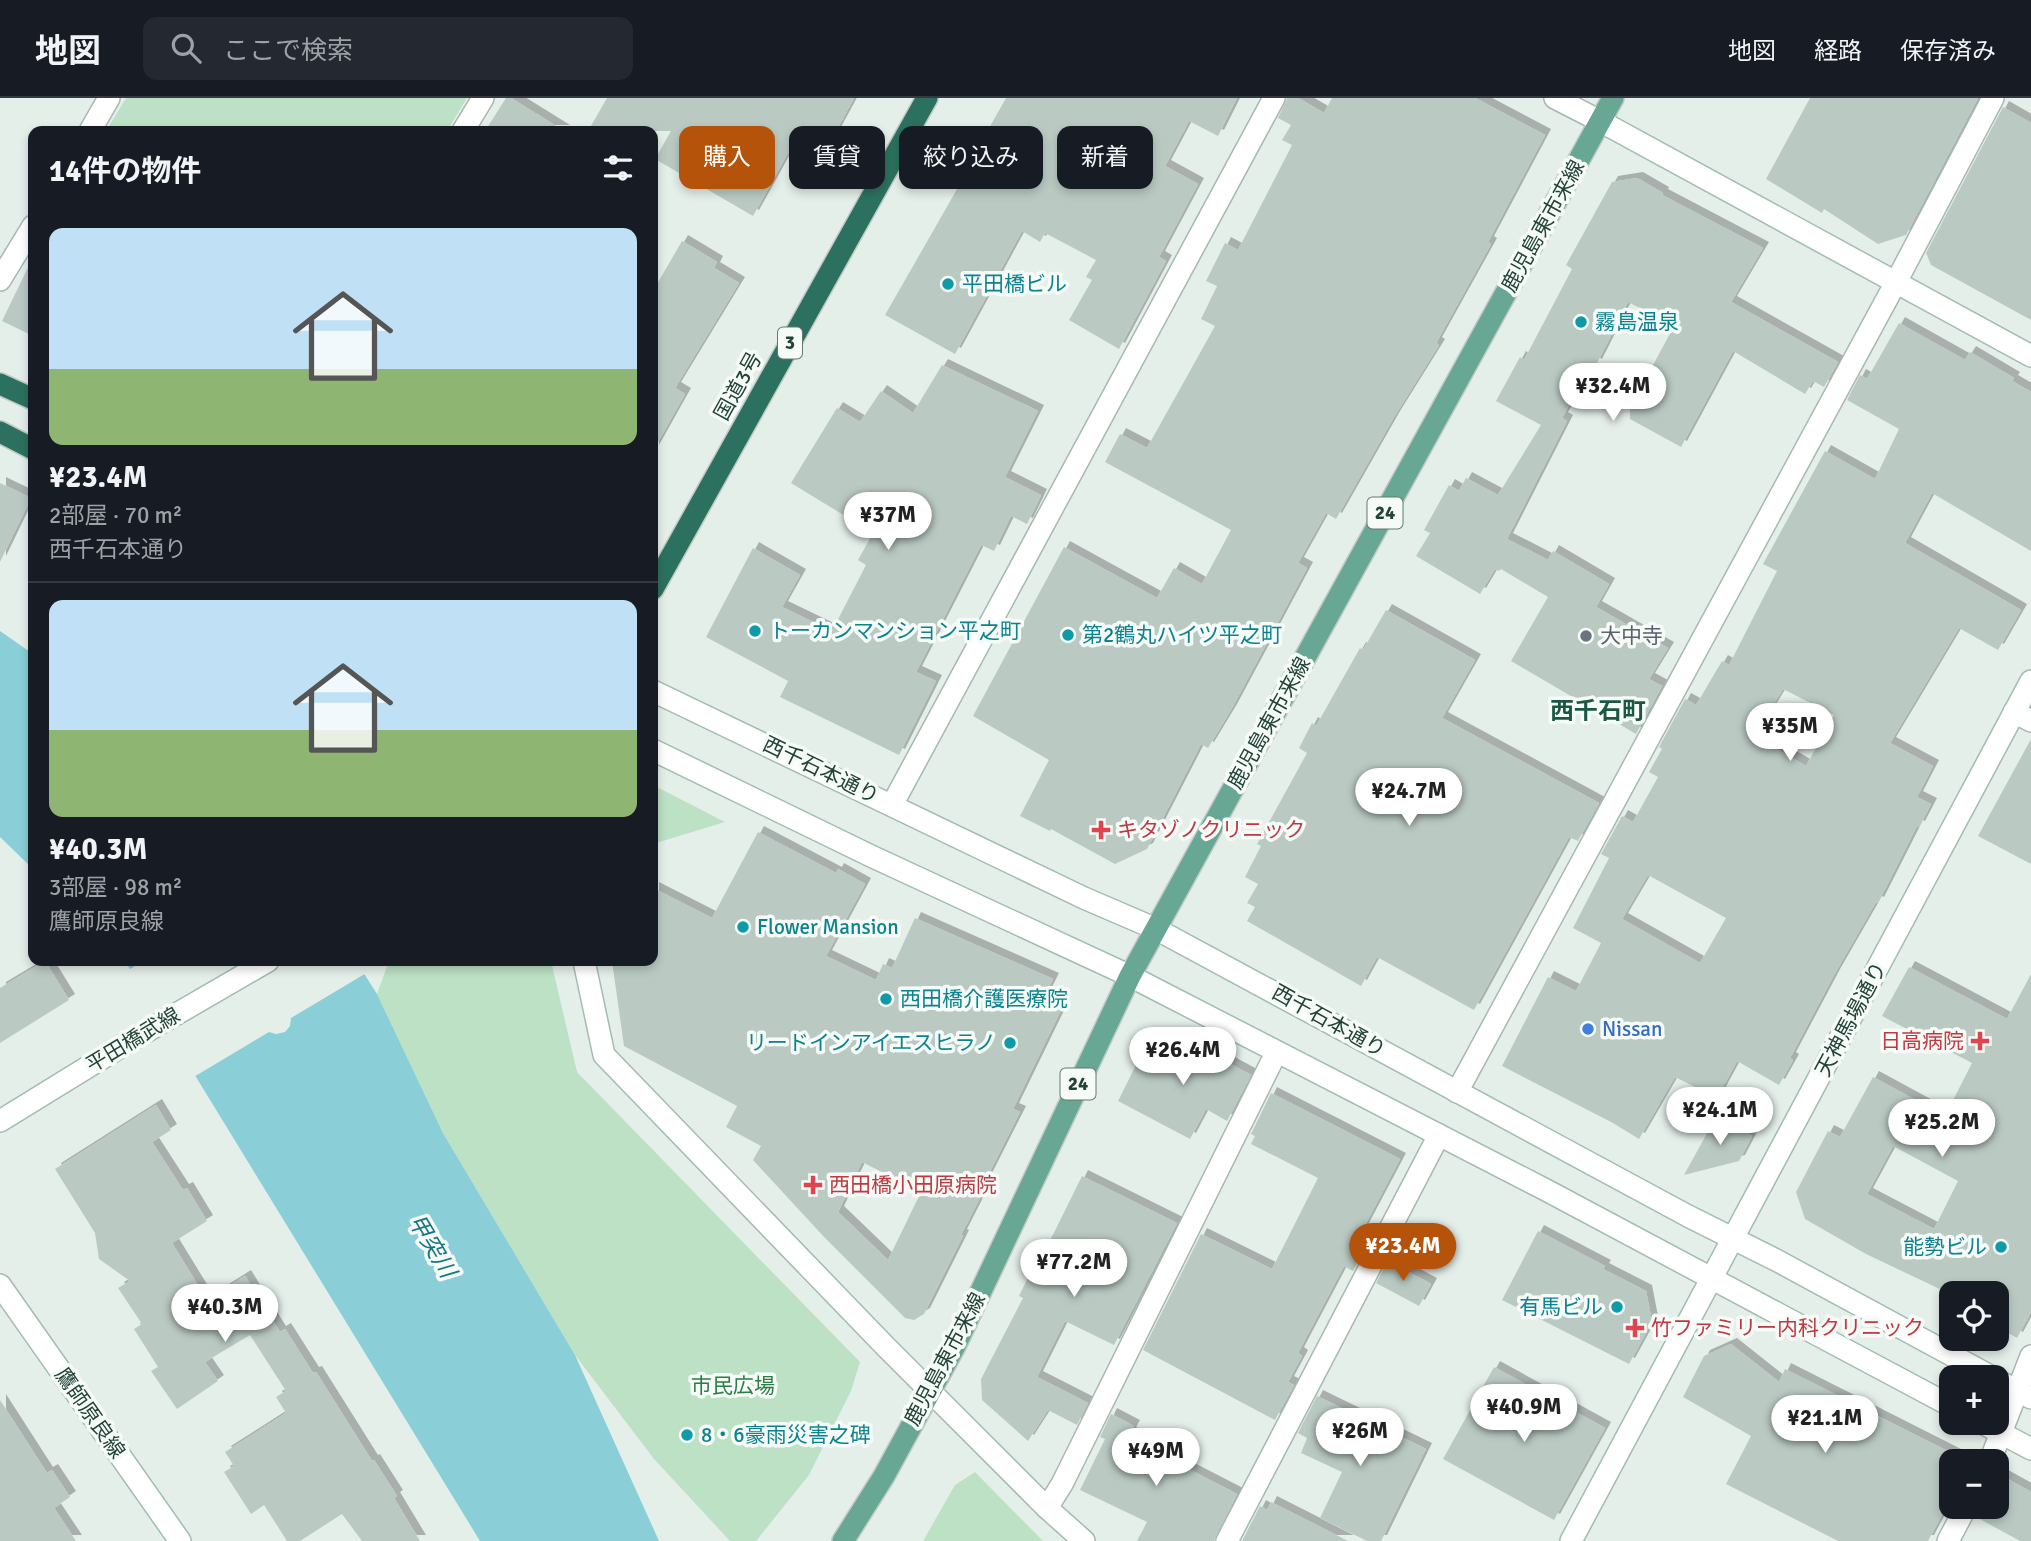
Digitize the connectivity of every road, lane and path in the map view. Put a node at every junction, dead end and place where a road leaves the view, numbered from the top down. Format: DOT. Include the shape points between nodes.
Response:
graph roads {
  1 [pos="109,98"];
  2 [pos="483,98"];
  3 [pos="927,98"];
  4 [pos="1274,98"];
  5 [pos="1555,98"];
  6 [pos="1613,98"];
  7 [pos="1993,98"];
  8 [pos="1600,121"];
  9 [pos="93,126"];
  10 [pos="466,126"];
  11 [pos="28,234"];
  12 [pos="0,280"];
  13 [pos="1895,284"];
  14 [pos="2031,356"];
  15 [pos="0,384"];
  16 [pos="28,397"];
  17 [pos="0,432"];
  18 [pos="28,446"];
  19 [pos="658,580"];
  20 [pos="2031,681"];
  21 [pos="658,693"];
  22 [pos="2023,717"];
  23 [pos="658,752"];
  24 [pos="892,805"];
  25 [pos="1156,929"];
  26 [pos="259,966"];
  27 [pos="585,966"];
  28 [pos="1130,976"];
  29 [pos="1276,1053"];
  30 [pos="1457,1092"];
  31 [pos="0,1121"];
  32 [pos="1439,1135"];
  33 [pos="1733,1239"];
  34 [pos="1713,1278"];
  35 [pos="0,1285"];
  36 [pos="2031,1356"];
  37 [pos="1969,1365"];
  38 [pos="930,1391"];
  39 [pos="2024,1394"];
  40 [pos="1939,1400"];
  41 [pos="2009,1419"];
  42 [pos="2005,1435"];
  43 [pos="2031,1449"];
  44 [pos="1047,1508"];
  45 [pos="1960,1519"];
  46 [pos="180,1541"];
  47 [pos="843,1541"];
  48 [pos="1084,1541"];
  49 [pos="1227,1541"];
  50 [pos="1571,1541"];
  51 [pos="1948,1541"];
  1 -- 9 [label="street"];
  2 -- 10 [label="street"];
  3 -- 19 [label="highway, 国道3号 / 3"];
  4 -- 24 [label="street"];
  5 -- 8 [label="street"];
  6 -- 8 [label="main road, 鹿児島東市来線 / 24"];
  7 -- 13 [label="street"];
  8 -- 13 [label="street"];
  8 -- 25 [label="main road, 鹿児島東市来線 / 24"];
  11 -- 12 [label="street"];
  13 -- 14 [label="street"];
  13 -- 30 [label="street"];
  15 -- 16 [label="highway"];
  17 -- 18 [label="highway"];
  20 -- 22 [label="street, 天神馬場通り"];
  21 -- 24 [label="street, 西千石本通り"];
  22 -- 33 [label="street, 天神馬場通り"];
  23 -- 28 [label="street"];
  24 -- 25 [label="street, 西千石本通り"];
  25 -- 28 [label="main road, 鹿児島東市来線 / 24"];
  25 -- 30 [label="street, 西千石本通り"];
  26 -- 31 [label="street, 平田橋武線"];
  27 -- 38 [label="street" via="604,1055"];
  28 -- 29 [label="street"];
  28 -- 38 [label="main road, 鹿児島東市来線 / 24" via="956,1346"];
  29 -- 32 [label="street"];
  29 -- 44 [label="street"];
  30 -- 33 [label="street, 西千石本通り"];
  32 -- 34 [label="street"];
  32 -- 49 [label="street"];
  33 -- 34 [label="street, 天神馬場通り"];
  33 -- 37 [label="street, 西千石本通り"];
  34 -- 40 [label="street"];
  34 -- 50 [label="street, 天神馬場通り"];
  35 -- 46 [label="street, 鷹師原良線"];
  36 -- 39 [label="street"];
  38 -- 44 [label="street"];
  38 -- 47 [label="main road, 鹿児島東市来線 / 24"];
  39 -- 41 [label="street"];
  42 -- 43 [label="street"];
  44 -- 48 [label="street"];
  45 -- 51 [label="street"];
}
